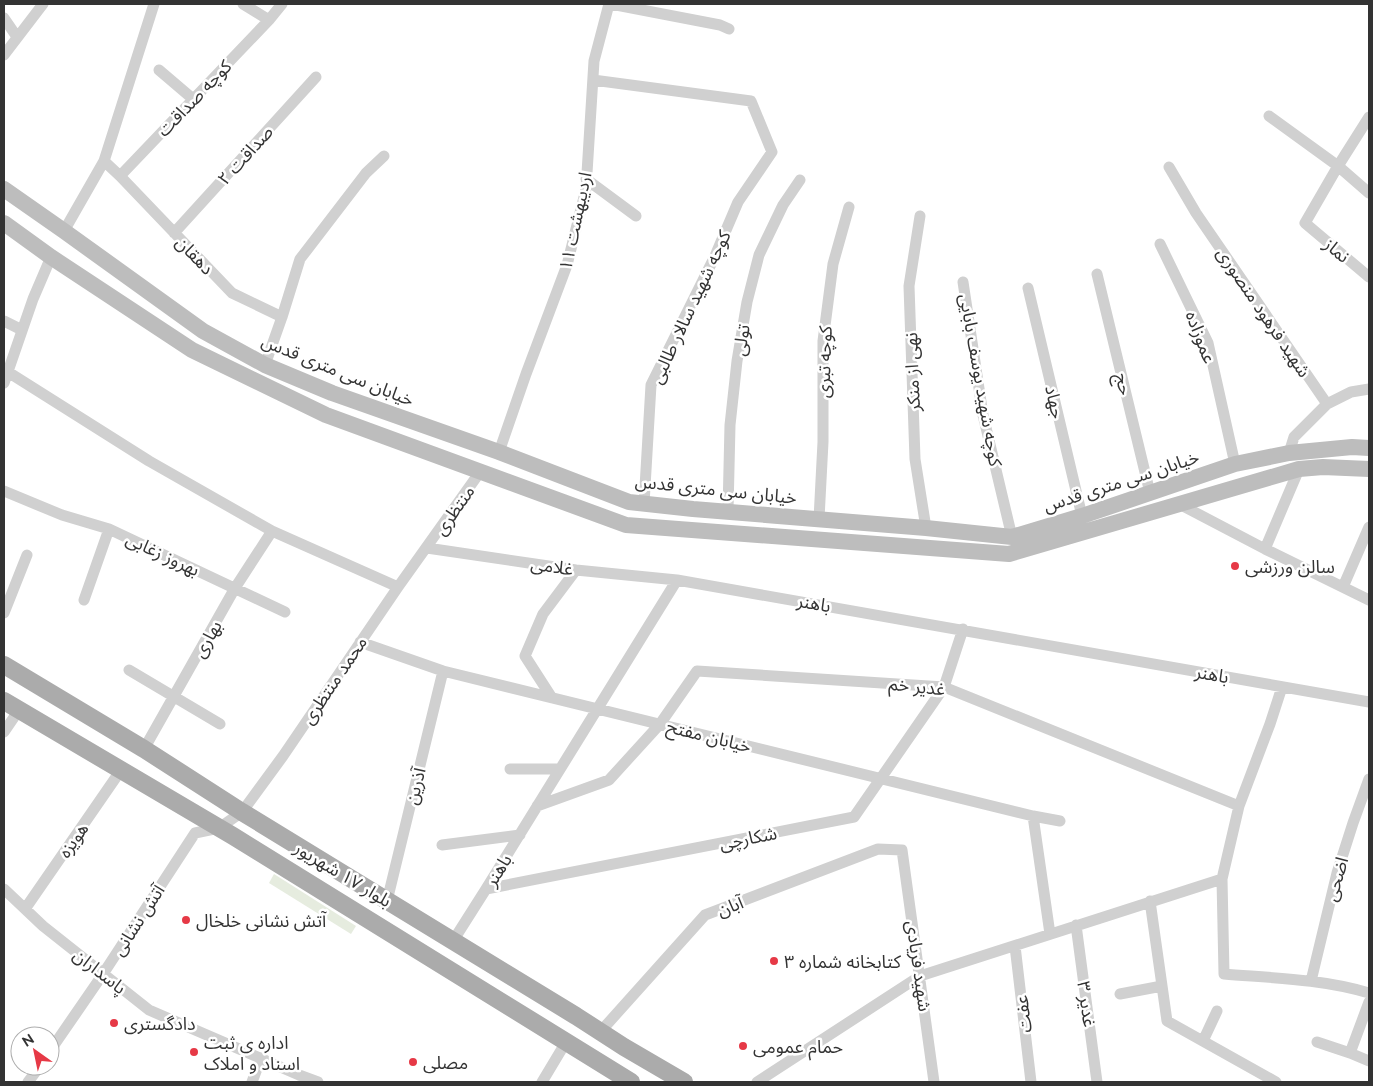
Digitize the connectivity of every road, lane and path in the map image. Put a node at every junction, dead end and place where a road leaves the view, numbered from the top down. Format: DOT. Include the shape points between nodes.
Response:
graph roads {
  1 [pos="43,4"];
  2 [pos="154,4"];
  3 [pos="243,4"];
  4 [pos="282,4"];
  5 [pos="610,4"];
  6 [pos="4,18"];
  7 [pos="269,20"];
  8 [pos="729,29"];
  9 [pos="18,37"];
  10 [pos="4,55"];
  11 [pos="159,70"];
  12 [pos="316,77"];
  13 [pos="593,80"];
  14 [pos="193,99"];
  15 [pos="1269,116"];
  16 [pos="1369,117"];
  17 [pos="384,156"];
  18 [pos="104,161"];
  19 [pos="1338,166"];
  20 [pos="1170,167"];
  21 [pos="120,176"];
  22 [pos="586,179"];
  23 [pos="800,180"];
  24 [pos="4,189"];
  25 [pos="1369,192"];
  26 [pos="849,207"];
  27 [pos="636,216"];
  28 [pos="920,216"];
  29 [pos="4,223"];
  30 [pos="64,231"];
  31 [pos="174,233"];
  32 [pos="1160,244"];
  33 [pos="51,257"];
  34 [pos="1097,274"];
  35 [pos="1369,277"];
  36 [pos="963,282"];
  37 [pos="1028,288"];
  38 [pos="282,317"];
  39 [pos="4,321"];
  40 [pos="22,330"];
  41 [pos="265,365"];
  42 [pos="8,372"];
  43 [pos="4,384"];
  44 [pos="1369,389"];
  45 [pos="332,393"];
  46 [pos="1327,404"];
  47 [pos="326,415"];
  48 [pos="1369,448"];
  49 [pos="499,452"];
  50 [pos="1289,453"];
  51 [pos="1235,464"];
  52 [pos="1369,468"];
  53 [pos="1299,469"];
  54 [pos="480,472"];
  55 [pos="4,491"];
  56 [pos="1150,493"];
  57 [pos="636,503"];
  58 [pos="1179,504"];
  59 [pos="728,511"];
  60 [pos="1082,516"];
  61 [pos="819,519"];
  62 [pos="626,525"];
  63 [pos="1369,527"];
  64 [pos="926,528"];
  65 [pos="109,529"];
  66 [pos="272,530"];
  67 [pos="1012,537"];
  68 [pos="427,548"];
  69 [pos="1265,549"];
  70 [pos="27,555"];
  71 [pos="576,570"];
  72 [pos="676,580"];
  73 [pos="398,587"];
  74 [pos="1343,587"];
  75 [pos="235,588"];
  76 [pos="84,600"];
  77 [pos="1369,600"];
  78 [pos="285,612"];
  79 [pos="4,613"];
  80 [pos="963,629"];
  81 [pos="360,642"];
  82 [pos="4,665"];
  83 [pos="129,670"];
  84 [pos="443,671"];
  85 [pos="944,687"];
  86 [pos="1282,687"];
  87 [pos="174,697"];
  88 [pos="552,698"];
  89 [pos="4,701"];
  90 [pos="1369,702"];
  91 [pos="597,709"];
  92 [pos="19,710"];
  93 [pos="220,724"];
  94 [pos="660,724"];
  95 [pos="4,732"];
  96 [pos="144,749"];
  97 [pos="510,769"];
  98 [pos="560,769"];
  99 [pos="121,770"];
  100 [pos="880,779"];
  101 [pos="1369,779"];
  102 [pos="537,806"];
  103 [pos="1238,806"];
  104 [pos="242,812"];
  105 [pos="1033,816"];
  106 [pos="1060,822"];
  107 [pos="218,828"];
  108 [pos="520,835"];
  109 [pos="442,845"];
  110 [pos="902,850"];
  111 [pos="1222,878"];
  112 [pos="4,889"];
  113 [pos="486,889"];
  114 [pos="387,901"];
  115 [pos="1150,901"];
  116 [pos="25,910"];
  117 [pos="413,916"];
  118 [pos="1076,925"];
  119 [pos="1050,934"];
  120 [pos="393,936"];
  121 [pos="453,941"];
  122 [pos="1015,946"];
  123 [pos="103,974"];
  124 [pos="920,976"];
  125 [pos="1311,981"];
  126 [pos="1162,986"];
  127 [pos="1369,993"];
  128 [pos="1120,994"];
  129 [pos="1369,1002"];
  130 [pos="1217,1011"];
  131 [pos="576,1016"];
  132 [pos="600,1031"];
  133 [pos="60,1036"];
  134 [pos="564,1041"];
  135 [pos="1203,1041"];
  136 [pos="1318,1042"];
  137 [pos="1350,1053"];
  138 [pos="261,1058"];
  139 [pos="1369,1060"];
  140 [pos="252,1082"];
  141 [pos="318,1082"];
  142 [pos="542,1082"];
  143 [pos="631,1082"];
  144 [pos="684,1082"];
  145 [pos="756,1082"];
  146 [pos="934,1082"];
  147 [pos="1031,1082"];
  148 [pos="1097,1082"];
  149 [pos="1276,1082"];
  1 -- 9 [label="street"];
  2 -- 18 [label="street"];
  3 -- 7 [label="street"];
  4 -- 7 [label="street, کوچه صداقت"];
  5 -- 8 [label="street"];
  5 -- 13 [label="street, ۱۱ اردیبهشت" via="594,61"];
  6 -- 9 [label="street"];
  7 -- 14 [label="street, کوچه صداقت"];
  9 -- 10 [label="street"];
  11 -- 14 [label="street"];
  12 -- 31 [label="street, صداقت ۲"];
  13 -- 22 [label="street, ۱۱ اردیبهشت"];
  13 -- 57 [label="street, کوچه شهید سالار طالبی" via="751,101 772,152 738,202 651,385"];
  14 -- 21 [label="street, کوچه صداقت"];
  15 -- 19 [label="street"];
  16 -- 19 [label="street"];
  17 -- 38 [label="street" via="366,172 300,259"];
  18 -- 21 [label="street, دهقان"];
  18 -- 30 [label="street"];
  19 -- 25 [label="street"];
  19 -- 35 [label="street, نماز" via="1305,223"];
  20 -- 46 [label="street, شهید فرهود منصوری" via="1196,213"];
  21 -- 31 [label="street, دهقان"];
  22 -- 27 [label="street"];
  22 -- 49 [label="street, ۱۱ اردیبهشت" via="567,265"];
  23 -- 59 [label="street, تولی" via="759,255 747,302 730,425"];
  24 -- 30 [label="main road, خیابان سی متری قدس"];
  26 -- 61 [label="street, کوچه تبری" via="833,264 822,341 823,442"];
  28 -- 64 [label="street, نهی از منکر" via="908,286 915,459"];
  29 -- 33 [label="main road, خیابان سی متری قدس"];
  30 -- 41 [label="main road, خیابان سی متری قدس" via="203,331"];
  31 -- 38 [label="street, دهقان" via="232,293"];
  32 -- 51 [label="street, عموزاده" via="1208,343"];
  33 -- 40 [label="street"];
  33 -- 47 [label="main road, خیابان سی متری قدس" via="192,350"];
  34 -- 56 [label="street, حج"];
  36 -- 67 [label="street, کوچه شهید یوسف بابایی" via="983,415"];
  37 -- 60 [label="street, جهاد"];
  38 -- 41 [label="street"];
  39 -- 40 [label="street"];
  40 -- 42 [label="street"];
  41 -- 45 [label="main road, خیابان سی متری قدس"];
  42 -- 43 [label="street"];
  42 -- 66 [label="street" via="149,461"];
  44 -- 46 [label="street" via="1351,392"];
  45 -- 47 [label="main road" via="317,393 316,402"];
  45 -- 49 [label="main road, خیابان سی متری قدس"];
  46 -- 50 [label="street" via="1294,437"];
  47 -- 54 [label="main road, خیابان سی متری قدس"];
  48 -- 50 [label="main road, خیابان سی متری قدس"];
  49 -- 57 [label="main road, خیابان سی متری قدس"];
  50 -- 51 [label="main road, خیابان سی متری قدس"];
  51 -- 56 [label="main road, خیابان سی متری قدس"];
  52 -- 53 [label="main road, خیابان سی متری قدس"];
  53 -- 58 [label="main road, خیابان سی متری قدس"];
  53 -- 69 [label="street"];
  54 -- 62 [label="main road, خیابان سی متری قدس"];
  54 -- 68 [label="street, منتظری"];
  55 -- 65 [label="street" via="62,515"];
  56 -- 60 [label="main road, خیابان سی متری قدس"];
  57 -- 59 [label="main road, خیابان سی متری قدس"];
  57 -- 62 [label="main road"];
  58 -- 62 [label="main road, خیابان سی متری قدس" via="1009,554"];
  58 -- 69 [label="street"];
  59 -- 61 [label="main road, خیابان سی متری قدس"];
  60 -- 67 [label="main road, خیابان سی متری قدس"];
  61 -- 64 [label="main road, خیابان سی متری قدس"];
  63 -- 74 [label="street"];
  64 -- 67 [label="main road, خیابان سی متری قدس"];
  65 -- 75 [label="street, بهروز زغابی"];
  65 -- 76 [label="street, بهروز زغابی"];
  66 -- 73 [label="street"];
  66 -- 75 [label="street, بهاری"];
  68 -- 71 [label="street, غلامی"];
  68 -- 73 [label="street, محمد منتظری"];
  69 -- 74 [label="street"];
  70 -- 79 [label="street"];
  71 -- 72 [label="street, غلامی"];
  71 -- 88 [label="street" via="543,614 525,656"];
  72 -- 80 [label="street, باهنر"];
  72 -- 91 [label="street, باهنر"];
  73 -- 81 [label="street, محمد منتظری"];
  74 -- 77 [label="street"];
  75 -- 78 [label="street, بهروز زغابی"];
  75 -- 87 [label="street, بهاری"];
  80 -- 85 [label="street, شکارچی"];
  80 -- 86 [label="street, باهنر"];
  81 -- 84 [label="street, خیابان مفتح"];
  81 -- 104 [label="street, محمد منتظری"];
  82 -- 96 [label="main road, بلوار ١٧ شهریور"];
  83 -- 87 [label="street"];
  84 -- 88 [label="street, خیابان مفتح"];
  84 -- 114 [label="street, آذرین"];
  85 -- 94 [label="street, غدیر خم" via="697,671"];
  85 -- 100 [label="street, شکارچی"];
  85 -- 103 [label="street, غدیر خم"];
  86 -- 90 [label="street, باهنر"];
  86 -- 103 [label="street"];
  87 -- 93 [label="street"];
  87 -- 96 [label="street, بهاری"];
  88 -- 91 [label="street, خیابان مفتح"];
  89 -- 92 [label="main road, بلوار ١٧ شهریور"];
  91 -- 94 [label="street, خیابان مفتح"];
  91 -- 98 [label="street, باهنر"];
  92 -- 95 [label="street"];
  92 -- 99 [label="main road, بلوار ١٧ شهریور"];
  94 -- 100 [label="street, خیابان مفتح"];
  94 -- 102 [label="street" via="609,780"];
  96 -- 104 [label="main road, بلوار ١٧ شهریور"];
  97 -- 98 [label="street"];
  98 -- 102 [label="street, باهنر"];
  99 -- 107 [label="main road, بلوار ١٧ شهریور"];
  99 -- 116 [label="street, هویزه"];
  100 -- 105 [label="street, خیابان مفتح"];
  100 -- 113 [label="street, شکارچی" via="854,817"];
  101 -- 125 [label="street, اضحی" via="1337,873"];
  102 -- 108 [label="street, باهنر"];
  103 -- 111 [label="street"];
  104 -- 107 [label="street, آتش نشانی"];
  104 -- 114 [label="main road, بلوار ١٧ شهریور"];
  105 -- 106 [label="street, خیابان مفتح"];
  105 -- 119 [label="street"];
  107 -- 120 [label="main road, بلوار ١٧ شهریور"];
  107 -- 123 [label="street, آتش نشانی" via="195,833"];
  108 -- 109 [label="street"];
  108 -- 113 [label="street, باهنر"];
  110 -- 124 [label="street, شهید فریادی"];
  110 -- 132 [label="street, آبان" via="878,849 705,916"];
  111 -- 115 [label="street"];
  111 -- 125 [label="street" via="1224,974"];
  112 -- 116 [label="street, پاسداران"];
  113 -- 121 [label="street, باهنر"];
  114 -- 117 [label="main road, بلوار ١٧ شهریور"];
  115 -- 118 [label="street"];
  115 -- 126 [label="street"];
  116 -- 123 [label="street, پاسداران"];
  117 -- 120 [label="main road" via="442,942 444,953 437,956"];
  117 -- 121 [label="main road, بلوار ١٧ شهریور"];
  118 -- 119 [label="street"];
  118 -- 148 [label="street, غدیر ۳"];
  119 -- 122 [label="street"];
  120 -- 134 [label="main road, بلوار ١٧ شهریور"];
  121 -- 131 [label="main road, بلوار ١٧ شهریور"];
  122 -- 124 [label="street"];
  122 -- 147 [label="street, عفت"];
  123 -- 133 [label="street, آتش نشانی"];
  123 -- 138 [label="street, پاسداران" via="149,1010"];
  124 -- 145 [label="street"];
  124 -- 146 [label="street, شهید فریادی"];
  125 -- 127 [label="street"];
  126 -- 128 [label="street"];
  126 -- 135 [label="street" via="1167,1021"];
  129 -- 137 [label="street"];
  130 -- 135 [label="street"];
  131 -- 132 [label="main road, بلوار ١٧ شهریور"];
  131 -- 134 [label="main road" via="562,1015 553,1025"];
  132 -- 144 [label="main road, بلوار ١٧ شهریور"];
  134 -- 142 [label="street"];
  134 -- 143 [label="main road, بلوار ١٧ شهریور"];
  135 -- 149 [label="street"];
  136 -- 137 [label="street"];
  137 -- 139 [label="street"];
  138 -- 140 [label="street"];
  138 -- 141 [label="street, پاسداران"];
}
